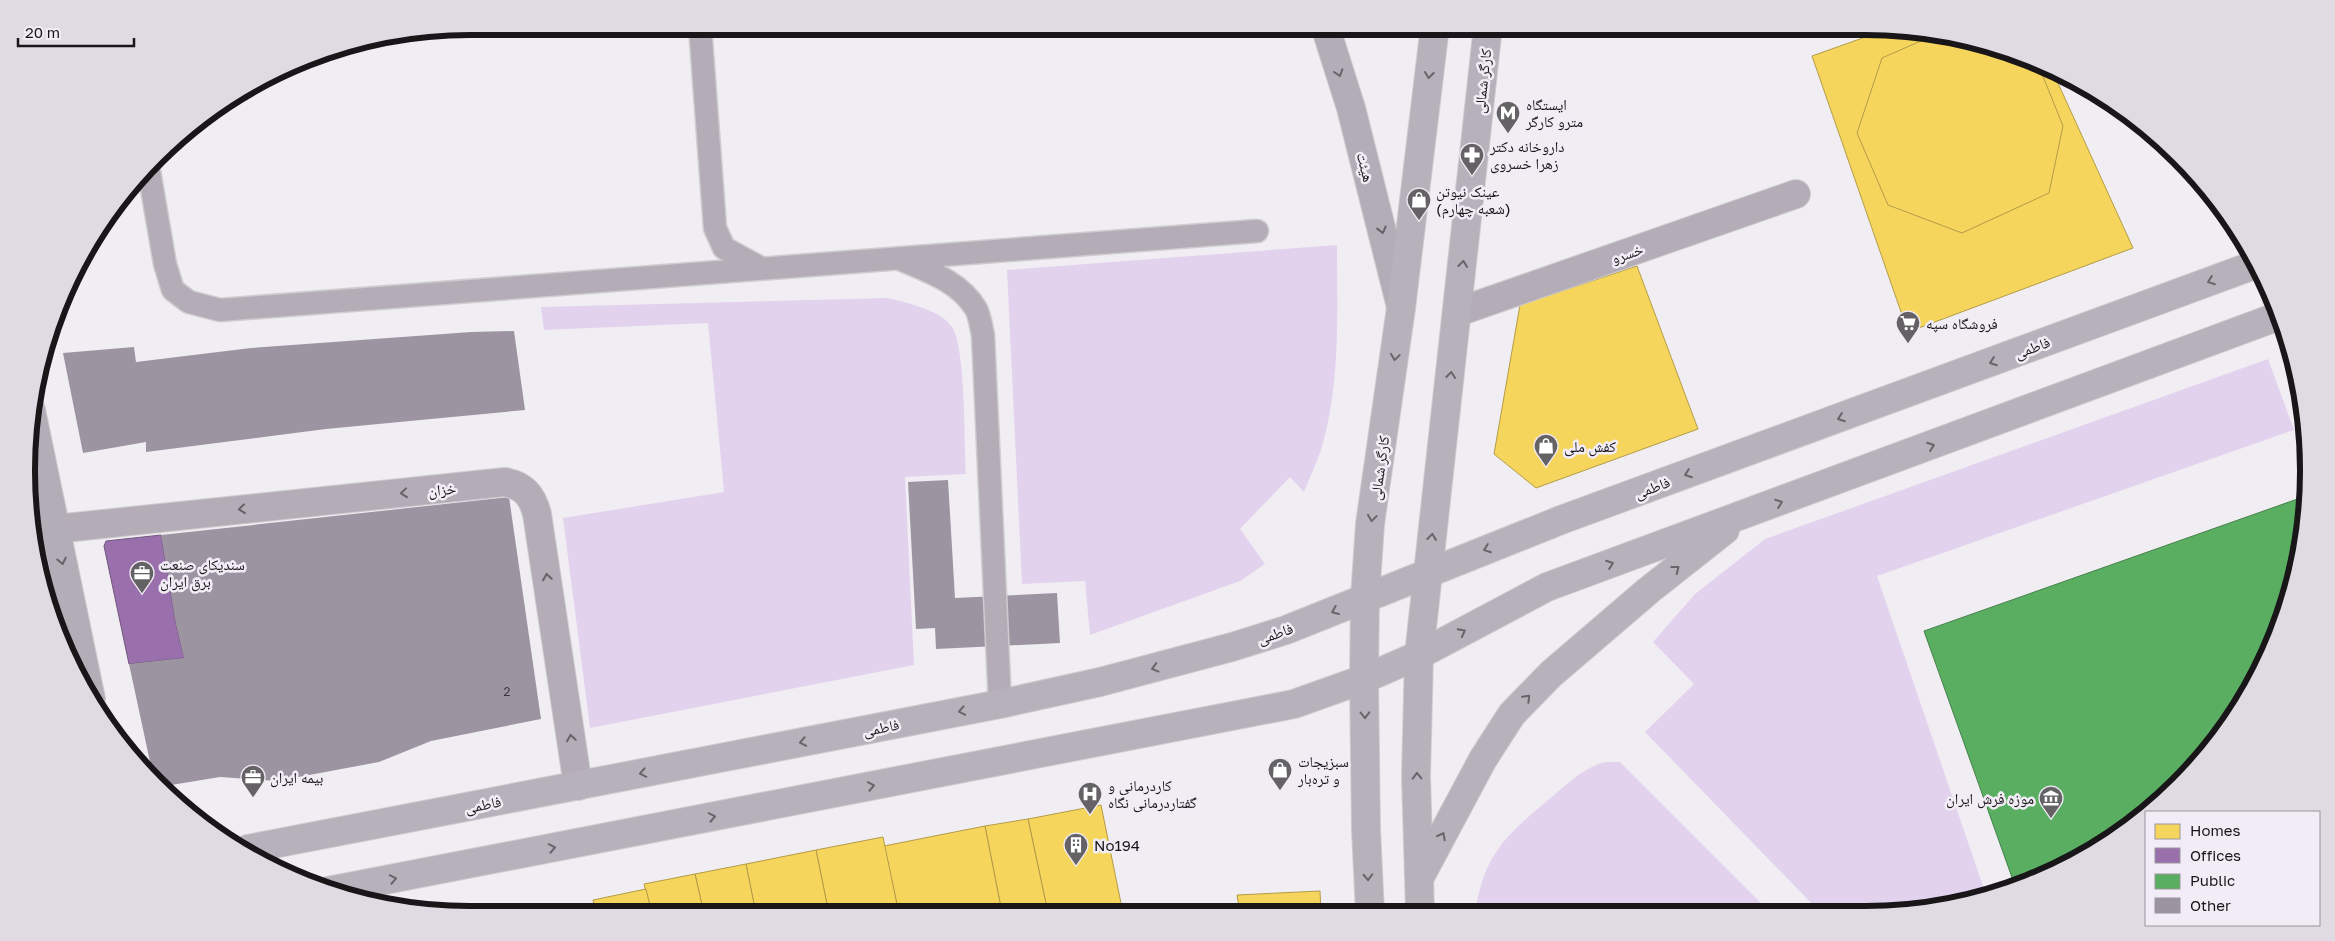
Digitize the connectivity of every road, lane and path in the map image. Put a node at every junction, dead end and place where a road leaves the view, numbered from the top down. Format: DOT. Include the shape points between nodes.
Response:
graph roads {
  1 [pos="701,35"];
  2 [pos="1328,35"];
  3 [pos="1433,35"];
  4 [pos="1487,35"];
  5 [pos="150,176"];
  6 [pos="1796,194"];
  7 [pos="1257,231"];
  8 [pos="897,258"];
  9 [pos="2249,267"];
  10 [pos="761,268"];
  11 [pos="1402,308"];
  12 [pos="1458,312"];
  13 [pos="2272,318"];
  14 [pos="35,457"];
  15 [pos="40,495"];
  16 [pos="1745,515"];
  17 [pos="55,529"];
  18 [pos="1428,572"];
  19 [pos="1365,598"];
  20 [pos="1419,655"];
  21 [pos="86,674"];
  22 [pos="1364,679"];
  23 [pos="1000,704"];
  24 [pos="578,786"];
  25 [pos="253,848"];
  26 [pos="1419,879"];
  27 [pos="346,887"];
  28 [pos="1370,906"];
  29 [pos="1420,906"];
  1 -- 10 [label="lane" via="715,228 724,248"];
  2 -- 11 [label="street, هیئت, one-way" via="1351,108"];
  3 -- 11 [label="main road, کارگر شمالی, one-way"];
  12 -- 4 [label="main road, کارگر شمالی, one-way"];
  5 -- 10 [label="lane" via="165,264 173,290 189,302 220,310"];
  6 -- 12 [label="street, خسرو"];
  7 -- 8 [label="lane"];
  8 -- 10 [label="lane"];
  8 -- 23 [label="lane" via="950,282 977,310 983,335"];
  9 -- 18 [label="main road, فاطمی, one-way"];
  11 -- 19 [label="main road, کارگر شمالی, one-way" via="1370,524"];
  18 -- 12 [label="main road, کارگر شمالی, one-way"];
  16 -- 13 [label="main road, one-way"];
  14 -- 15 [label="street"];
  15 -- 17 [label="street"];
  20 -- 16 [label="main road, one-way" via="1547,587"];
  26 -- 16 [label="main road, one-way" via="1483,758 1512,714 1551,674 1649,590"];
  17 -- 21 [label="street, one-way"];
  24 -- 17 [label="street, خزان, one-way" via="537,514 534,502 518,485 504,482"];
  18 -- 19 [label="main road, فاطمی"];
  18 -- 20 [label="main road, کارگر شمالی"];
  19 -- 22 [label="main road, کارگر شمالی"];
  19 -- 23 [label="main road, فاطمی, one-way" via="1286,630 1232,647"];
  20 -- 22 [label="main road"];
  26 -- 20 [label="main road, کارگر شمالی, one-way" via="1416,776"];
  27 -- 22 [label="main road, one-way" via="1294,704"];
  22 -- 28 [label="main road, کارگر شمالی, one-way"];
  23 -- 24 [label="main road, فاطمی, one-way"];
  24 -- 25 [label="main road, فاطمی"];
  26 -- 29 [label="main road, کارگر شمالی"];
}
